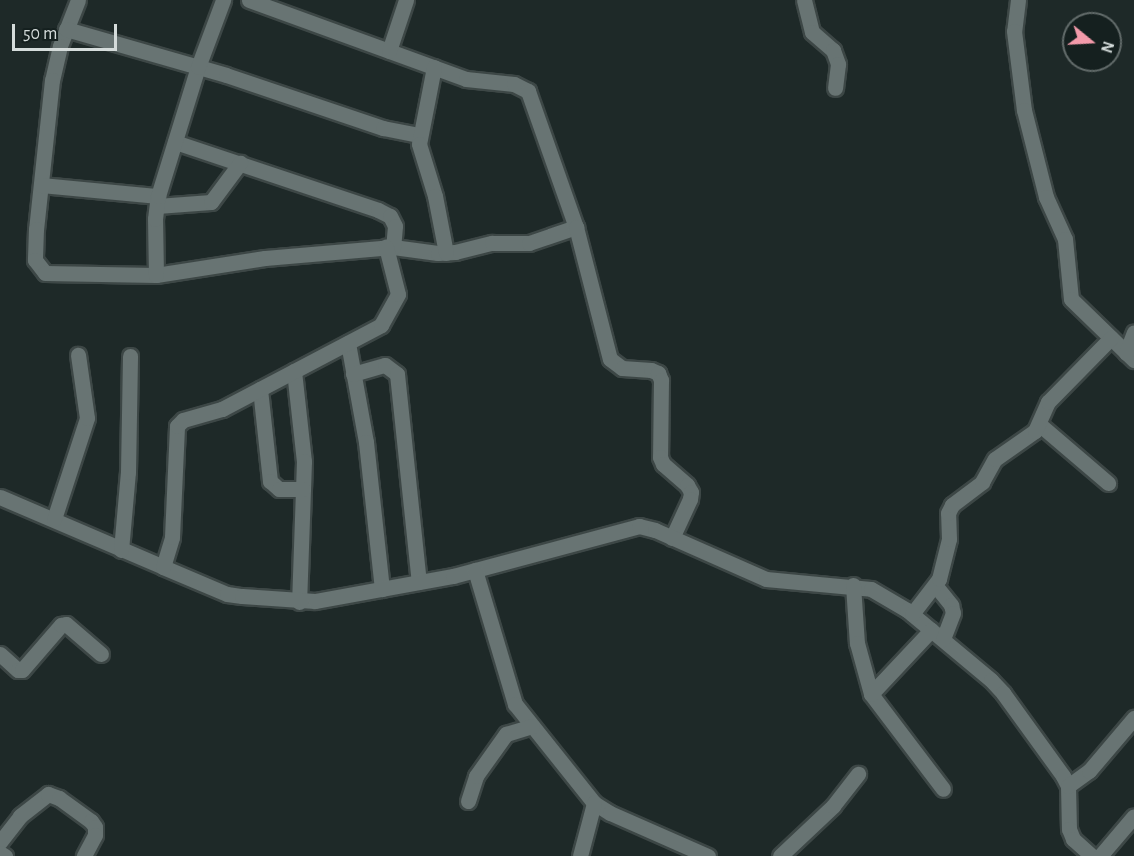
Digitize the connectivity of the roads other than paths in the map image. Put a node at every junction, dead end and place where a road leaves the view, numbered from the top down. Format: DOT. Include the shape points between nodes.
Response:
graph roads {
  1 [pos="78,0"];
  2 [pos="223,0"];
  3 [pos="249,0"];
  4 [pos="406,0"];
  5 [pos="804,0"];
  6 [pos="1018,0"];
  7 [pos="66,29"];
  8 [pos="389,51"];
  9 [pos="198,67"];
  10 [pos="434,67"];
  11 [pos="835,88"];
  12 [pos="419,135"];
  13 [pos="175,142"];
  14 [pos="240,163"];
  15 [pos="41,186"];
  16 [pos="157,201"];
  17 [pos="576,227"];
  18 [pos="390,247"];
  19 [pos="446,253"];
  20 [pos="156,275"];
  21 [pos="1134,332"];
  22 [pos="1111,338"];
  23 [pos="348,343"];
  24 [pos="78,355"];
  25 [pos="130,356"];
  26 [pos="1130,356"];
  27 [pos="294,371"];
  28 [pos="353,374"];
  29 [pos="260,389"];
  30 [pos="1039,424"];
  31 [pos="1108,483"];
  32 [pos="303,489"];
  33 [pos="0,497"];
  34 [pos="54,519"];
  35 [pos="672,538"];
  36 [pos="121,550"];
  37 [pos="163,567"];
  38 [pos="475,570"];
  39 [pos="419,582"];
  40 [pos="853,585"];
  41 [pos="935,585"];
  42 [pos="382,589"];
  43 [pos="299,602"];
  44 [pos="912,614"];
  45 [pos="937,634"];
  46 [pos="0,654"];
  47 [pos="101,654"];
  48 [pos="871,694"];
  49 [pos="1134,718"];
  50 [pos="532,726"];
  51 [pos="858,774"];
  52 [pos="1068,786"];
  53 [pos="943,789"];
  54 [pos="468,801"];
  55 [pos="594,803"];
  56 [pos="1134,816"];
  57 [pos="0,842"];
  58 [pos="0,853"];
  59 [pos="5,856"];
  60 [pos="84,856"];
  61 [pos="580,856"];
  62 [pos="708,856"];
  63 [pos="780,856"];
  64 [pos="1092,856"];
  65 [pos="1100,856"];
  1 -- 7 [label="street"];
  2 -- 9 [label="street"];
  3 -- 8 [label="street"];
  4 -- 8 [label="street"];
  5 -- 11 [label="street" via="812,32 832,50 838,64"];
  6 -- 22 [label="street" via="1014,31 1024,110 1046,197 1065,239 1071,299"];
  7 -- 9 [label="street"];
  7 -- 15 [label="street" via="52,80"];
  8 -- 10 [label="street"];
  9 -- 12 [label="street" via="383,128"];
  9 -- 13 [label="street"];
  10 -- 12 [label="street"];
  10 -- 17 [label="street" via="466,79 514,84 528,91"];
  12 -- 19 [label="street"];
  13 -- 14 [label="street"];
  13 -- 16 [label="street"];
  14 -- 16 [label="street" via="211,202"];
  14 -- 18 [label="street" via="390,216 395,226"];
  15 -- 16 [label="street"];
  15 -- 20 [label="street" via="35,260 40,269 57,276"];
  16 -- 20 [label="street"];
  17 -- 19 [label="street" via="518,245 492,243"];
  17 -- 35 [label="street" via="610,359 622,368 651,370 661,380 660,457 691,492"];
  18 -- 19 [label="street"];
  18 -- 20 [label="street" via="265,258"];
  18 -- 23 [label="street" via="396,300 381,325"];
  21 -- 26 [label="street"];
  22 -- 26 [label="street"];
  22 -- 30 [label="street" via="1048,402"];
  23 -- 27 [label="street"];
  23 -- 28 [label="street"];
  24 -- 34 [label="street" via="87,418"];
  25 -- 36 [label="street" via="128,472"];
  27 -- 29 [label="street"];
  27 -- 32 [label="street" via="304,461"];
  28 -- 39 [label="street" via="385,364 398,374"];
  28 -- 42 [label="street" via="366,442"];
  29 -- 32 [label="street" via="270,481 279,489"];
  29 -- 37 [label="street" via="222,409 183,420 177,426 172,537"];
  30 -- 31 [label="street"];
  30 -- 41 [label="street" via="995,459 982,482 952,505 948,513 949,539"];
  32 -- 43 [label="street"];
  33 -- 34 [label="street"];
  34 -- 36 [label="street"];
  35 -- 38 [label="street" via="639,526"];
  35 -- 40 [label="street" via="766,579"];
  36 -- 37 [label="street"];
  37 -- 43 [label="street" via="227,594"];
  38 -- 39 [label="street"];
  38 -- 50 [label="street" via="510,692"];
  39 -- 42 [label="street"];
  40 -- 44 [label="street" via="871,589"];
  40 -- 48 [label="street" via="857,643"];
  41 -- 44 [label="street"];
  41 -- 45 [label="street" via="953,613"];
  42 -- 43 [label="street"];
  44 -- 45 [label="street"];
  45 -- 48 [label="street"];
  45 -- 52 [label="street" via="1003,693"];
  46 -- 47 [label="street" via="22,670 66,624"];
  48 -- 53 [label="street"];
  49 -- 52 [label="street" via="1089,771"];
  50 -- 54 [label="street" via="506,734 476,776"];
  50 -- 55 [label="street"];
  51 -- 63 [label="street" via="833,806"];
  52 -- 64 [label="street" via="1069,829 1073,839"];
  55 -- 61 [label="street"];
  55 -- 62 [label="street"];
  56 -- 65 [label="street"];
  57 -- 60 [label="street" via="20,816 48,794 92,821 95,835"];
  58 -- 59 [label="street"];
}
